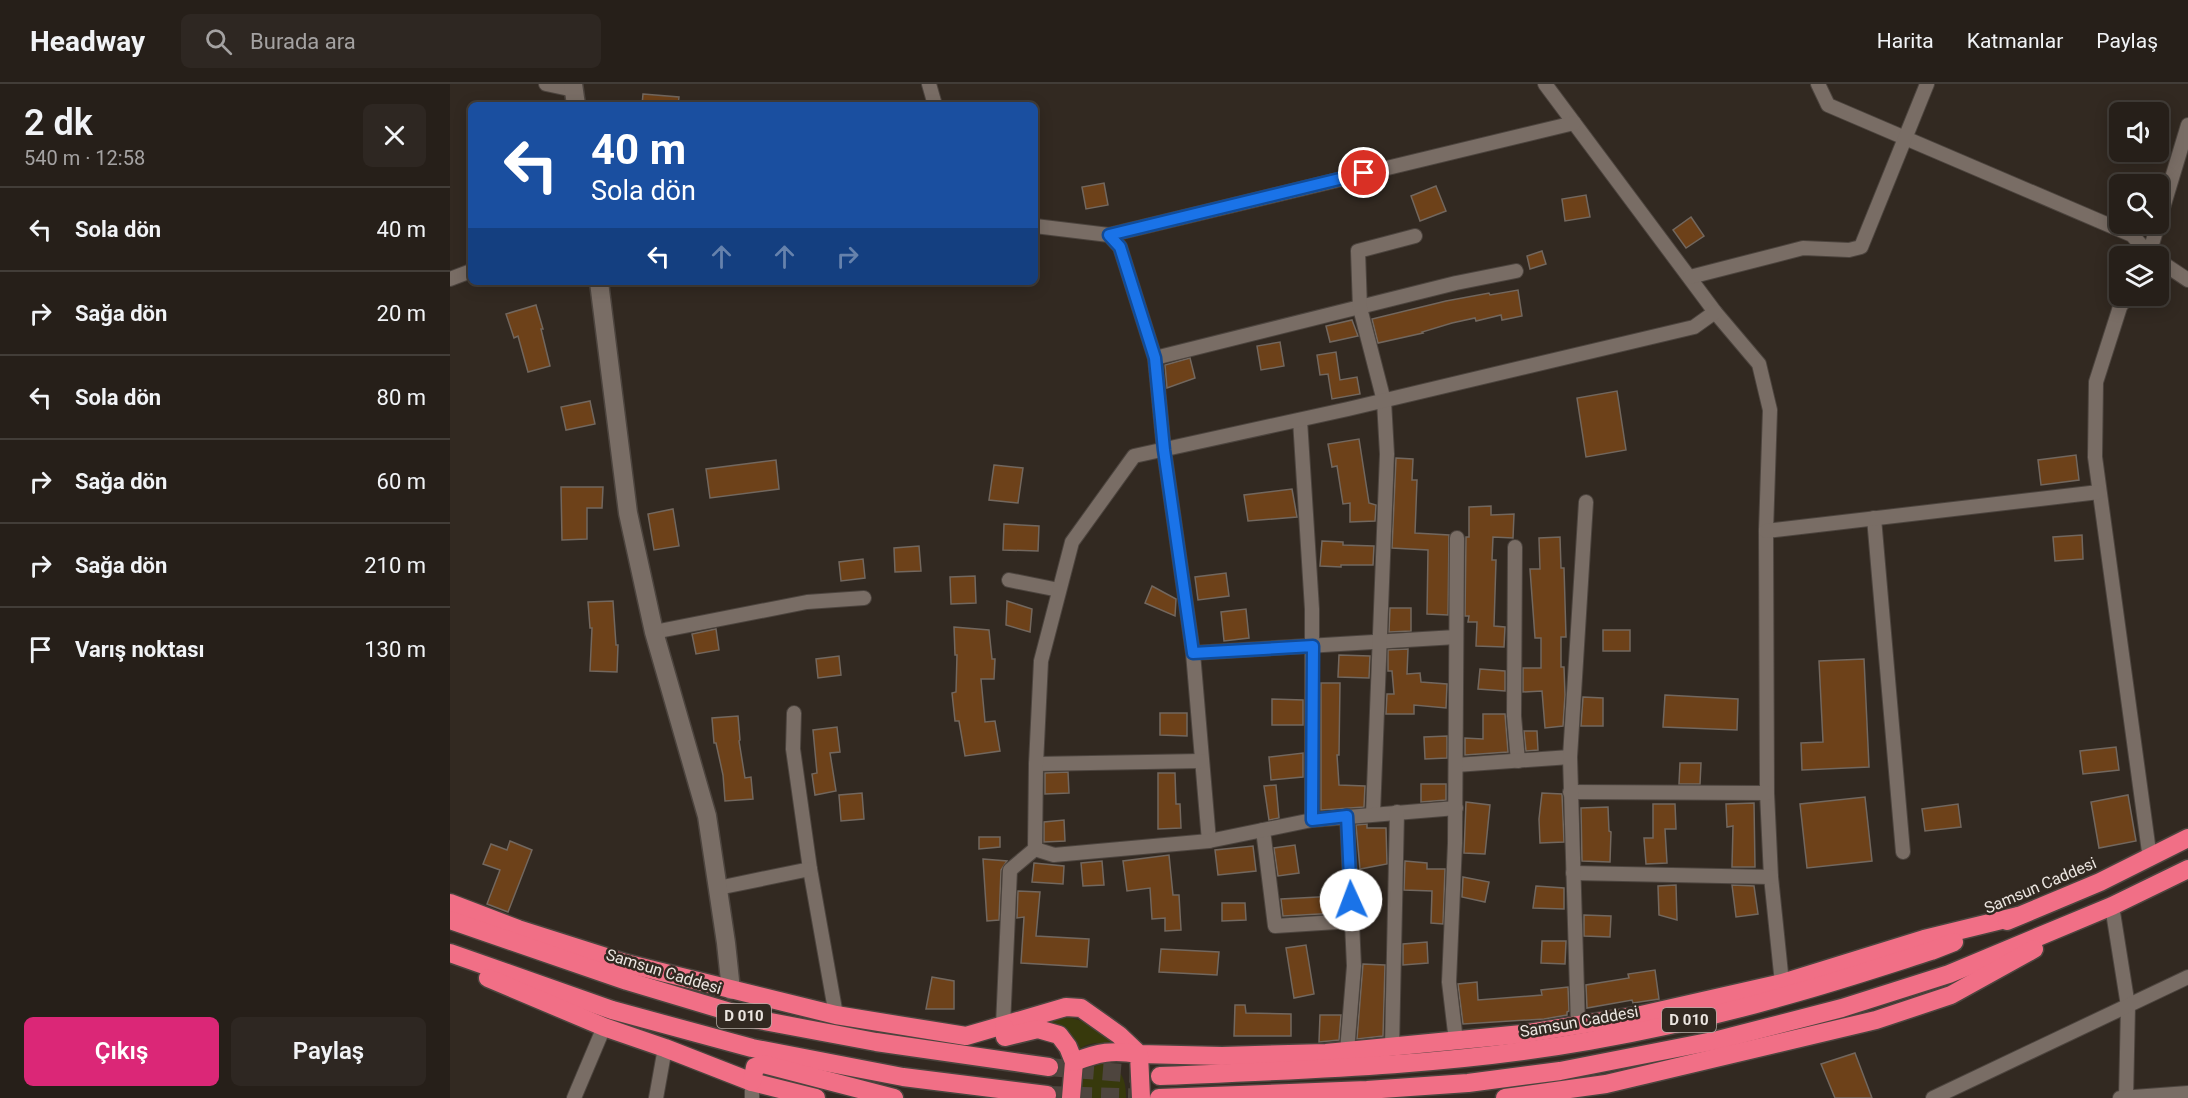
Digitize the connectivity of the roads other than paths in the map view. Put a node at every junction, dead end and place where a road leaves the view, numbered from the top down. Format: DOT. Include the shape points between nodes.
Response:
graph roads {
  1 [pos="546,84"];
  2 [pos="929,84"];
  3 [pos="1545,84"];
  4 [pos="1818,84"];
  5 [pos="1927,84"];
  6 [pos="574,93"];
  7 [pos="934,102"];
  8 [pos="1574,123"];
  9 [pos="2188,124"];
  10 [pos="1904,139"];
  11 [pos="1038,226"];
  12 [pos="1109,235"];
  13 [pos="1415,236"];
  14 [pos="2142,246"];
  15 [pos="2155,246"];
  16 [pos="2169,268"];
  17 [pos="468,272"];
  18 [pos="1516,272"];
  19 [pos="1689,277"];
  20 [pos="450,279"];
  21 [pos="2188,280"];
  22 [pos="599,285"];
  23 [pos="2121,306"];
  24 [pos="1360,309"];
  25 [pos="1715,312"];
  26 [pos="1155,358"];
  27 [pos="1384,401"];
  28 [pos="1300,420"];
  29 [pos="1164,450"];
  30 [pos="2099,492"];
  31 [pos="1587,502"];
  32 [pos="1874,518"];
  33 [pos="1766,531"];
  34 [pos="1456,538"];
  35 [pos="1515,547"];
  36 [pos="1009,580"];
  37 [pos="1059,590"];
  38 [pos="864,598"];
  39 [pos="654,632"];
  40 [pos="1456,637"];
  41 [pos="1380,641"];
  42 [pos="1313,646"];
  43 [pos="1193,653"];
  44 [pos="794,713"];
  45 [pos="1570,758"];
  46 [pos="1201,761"];
  47 [pos="1518,761"];
  48 [pos="1036,764"];
  49 [pos="1456,765"];
  50 [pos="1570,792"];
  51 [pos="1767,793"];
  52 [pos="1456,808"];
  53 [pos="1397,812"];
  54 [pos="1373,814"];
  55 [pos="1347,816"];
  56 [pos="1312,820"];
  57 [pos="1263,830"];
  58 [pos="2188,837"];
  59 [pos="1209,841"];
  60 [pos="1035,849"];
  61 [pos="1903,852"];
  62 [pos="2150,858"];
  63 [pos="810,869"];
  64 [pos="2188,869"];
  65 [pos="1573,873"];
  66 [pos="1771,877"];
  67 [pos="718,888"];
  68 [pos="450,903"];
  69 [pos="2112,906"];
  70 [pos="2018,916"];
  71 [pos="450,920"];
  72 [pos="1352,921"];
  73 [pos="450,953"];
  74 [pos="450,963"];
  75 [pos="2188,977"];
  76 [pos="1782,983"];
  77 [pos="730,990"];
  78 [pos="2128,1006"];
  79 [pos="836,1015"];
  80 [pos="1578,1025"];
  81 [pos="1004,1026"];
  82 [pos="604,1027"];
  83 [pos="1456,1041"];
  84 [pos="1392,1047"];
  85 [pos="665,1048"];
  86 [pos="1347,1051"];
  87 [pos="1139,1054"];
  88 [pos="1074,1062"];
  89 [pos="1049,1067"];
  90 [pos="1160,1076"];
  91 [pos="752,1090"];
  92 [pos="2188,1093"];
  93 [pos="1559,1094"];
  94 [pos="1047,1095"];
  95 [pos="574,1098"];
  96 [pos="656,1098"];
  97 [pos="816,1098"];
  98 [pos="894,1098"];
  99 [pos="1071,1098"];
  100 [pos="1141,1098"];
  101 [pos="1159,1098"];
  102 [pos="1505,1098"];
  103 [pos="1933,1098"];
  104 [pos="2124,1098"];
  1 -- 6 [label="street"];
  2 -- 7 [label="street"];
  3 -- 8 [label="street"];
  4 -- 10 [label="street" via="1828,105"];
  5 -- 10 [label="street"];
  8 -- 12 [label="street"];
  8 -- 19 [label="street"];
  9 -- 15 [label="street"];
  10 -- 14 [label="street" via="2132,236"];
  10 -- 19 [label="street" via="1861,247 1803,248"];
  11 -- 12 [label="street"];
  12 -- 26 [label="street" via="1120,247"];
  13 -- 24 [label="street" via="1358,251"];
  16 -- 21 [label="street"];
  17 -- 20 [label="street"];
  18 -- 24 [label="street" via="1456,283"];
  19 -- 25 [label="street"];
  22 -- 39 [label="street" via="628,513"];
  23 -- 30 [label="street" via="2096,382 2095,457"];
  24 -- 26 [label="street"];
  24 -- 27 [label="street"];
  25 -- 27 [label="street" via="1694,327"];
  25 -- 33 [label="street" via="1759,364 1770,410"];
  26 -- 29 [label="street"];
  27 -- 28 [label="street"];
  27 -- 41 [label="street" via="1387,454"];
  28 -- 29 [label="street"];
  28 -- 42 [label="street"];
  29 -- 37 [label="street" via="1134,456 1072,542"];
  29 -- 43 [label="street"];
  30 -- 32 [label="street"];
  30 -- 62 [label="street"];
  31 -- 45 [label="street"];
  32 -- 33 [label="street"];
  32 -- 61 [label="street"];
  33 -- 51 [label="street"];
  34 -- 40 [label="street"];
  35 -- 47 [label="street" via="1514,716"];
  36 -- 37 [label="street"];
  37 -- 48 [label="street" via="1041,661"];
  38 -- 39 [label="street" via="807,602"];
  39 -- 67 [label="street" via="707,816"];
  40 -- 41 [label="street"];
  40 -- 49 [label="street"];
  41 -- 42 [label="street"];
  41 -- 54 [label="street"];
  42 -- 43 [label="street"];
  42 -- 56 [label="street"];
  43 -- 46 [label="street"];
  44 -- 63 [label="street" via="793,749"];
  45 -- 47 [label="street"];
  45 -- 50 [label="street"];
  46 -- 48 [label="street"];
  46 -- 59 [label="street"];
  47 -- 49 [label="street"];
  48 -- 60 [label="street"];
  49 -- 52 [label="street"];
  50 -- 51 [label="street"];
  50 -- 65 [label="street"];
  51 -- 66 [label="street"];
  52 -- 53 [label="street"];
  52 -- 83 [label="street" via="1449,982"];
  53 -- 54 [label="street"];
  53 -- 84 [label="street"];
  54 -- 55 [label="street"];
  55 -- 56 [label="street"];
  55 -- 72 [label="street"];
  56 -- 57 [label="street"];
  57 -- 59 [label="street"];
  57 -- 72 [label="street" via="1275,926"];
  58 -- 62 [label="highway, Samsun Caddesi / D 010"];
  59 -- 60 [label="street" via="1054,855"];
  60 -- 81 [label="street" via="1010,870"];
  62 -- 70 [label="highway, Samsun Caddesi / D 010"];
  63 -- 67 [label="street"];
  63 -- 79 [label="street"];
  64 -- 69 [label="highway, D 010"];
  65 -- 66 [label="street"];
  65 -- 80 [label="street"];
  66 -- 76 [label="street"];
  67 -- 77 [label="street"];
  68 -- 77 [label="highway" via="625,963"];
  69 -- 78 [label="street"];
  69 -- 93 [label="highway" via="1951,995 1876,1020"];
  69 -- 101 [label="highway, D 010" via="1949,974 1718,1040 1560,1071 1468,1083"];
  70 -- 76 [label="highway" via="1924,939"];
  70 -- 90 [label="highway, Samsun Caddesi / D 010" via="1931,951 1789,995 1588,1041 1352,1068"];
  71 -- 89 [label="highway, Samsun Caddesi / D 010" via="627,981 754,1019 876,1042"];
  72 -- 86 [label="street" via="1354,966"];
  73 -- 94 [label="highway, D 010" via="612,1010 752,1048 903,1077"];
  74 -- 82 [label="highway"];
  75 -- 78 [label="street"];
  76 -- 80 [label="highway"];
  77 -- 79 [label="highway"];
  78 -- 103 [label="street"];
  78 -- 104 [label="street"];
  79 -- 81 [label="highway" via="966,1036"];
  80 -- 83 [label="highway"];
  81 -- 87 [label="highway" via="1040,1013 1081,1008"];
  81 -- 88 [label="highway" via="1005,1037 1038,1029 1059,1035"];
  82 -- 85 [label="highway"];
  82 -- 95 [label="street"];
  83 -- 84 [label="highway"];
  84 -- 86 [label="highway"];
  85 -- 91 [label="highway"];
  85 -- 96 [label="street"];
  86 -- 87 [label="highway" via="1222,1056"];
  87 -- 88 [label="highway" via="1116,1050"];
  87 -- 100 [label="highway"];
  88 -- 99 [label="highway"];
  91 -- 97 [label="highway"];
  91 -- 98 [label="highway" via="755,1067 763,1064"];
  92 -- 104 [label="street"];
  93 -- 102 [label="highway"];
}
